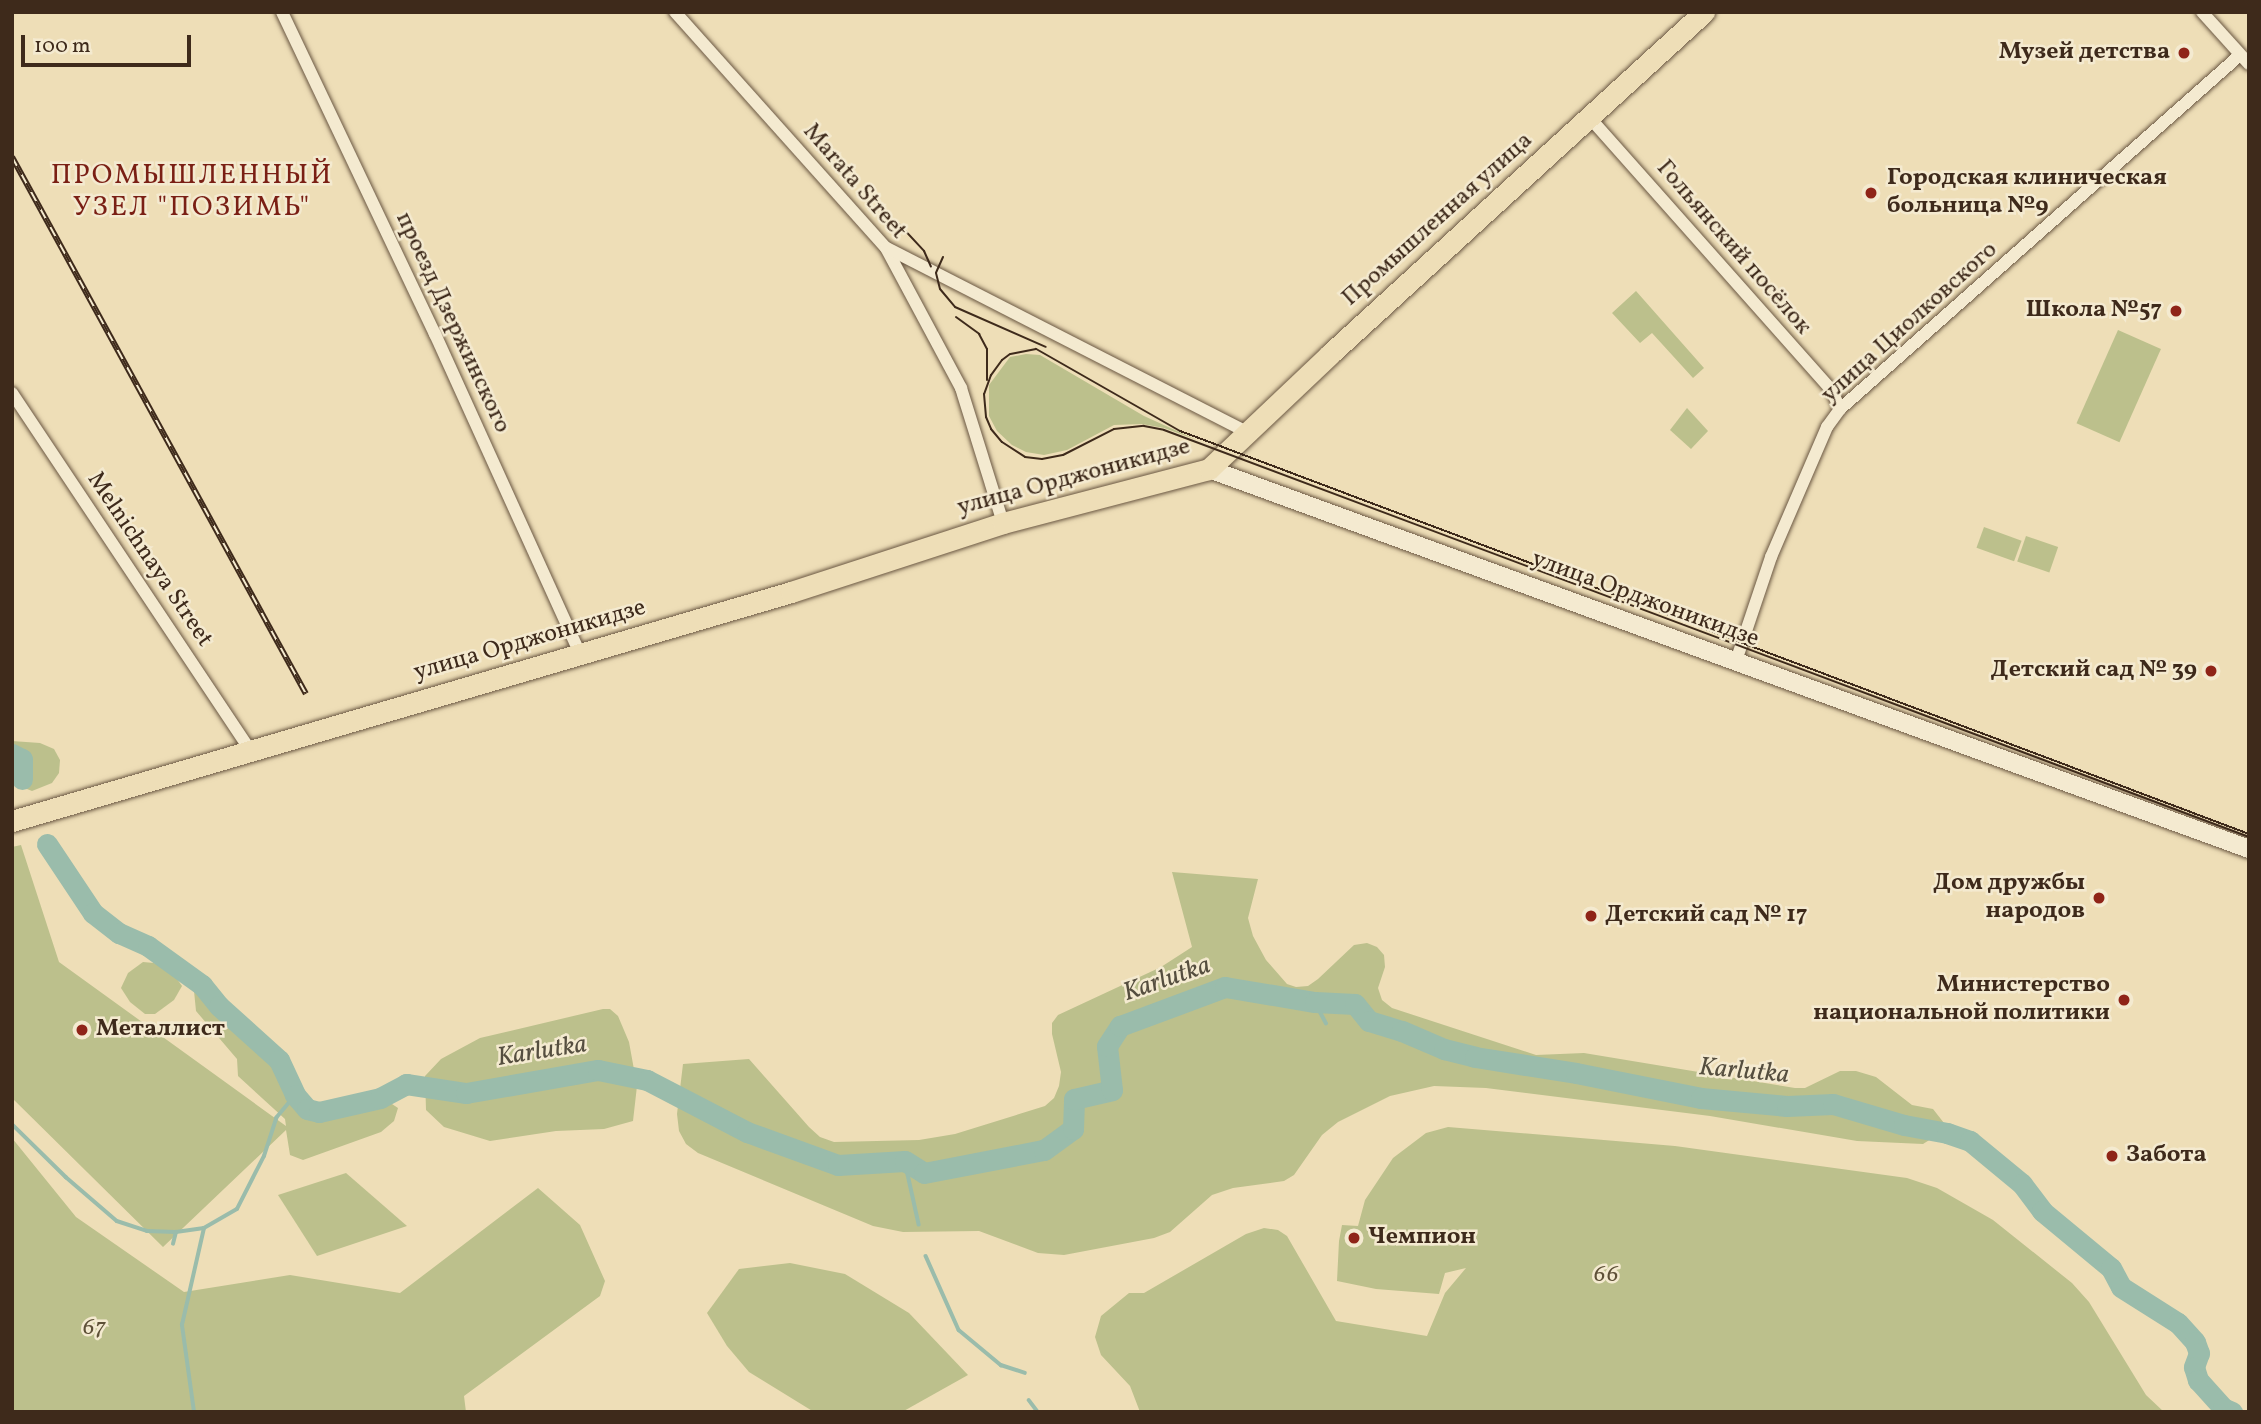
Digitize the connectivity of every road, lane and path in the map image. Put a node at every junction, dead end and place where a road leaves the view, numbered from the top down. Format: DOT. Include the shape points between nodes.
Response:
graph roads {
  1 [pos="282,12"];
  2 [pos="675,12"];
  3 [pos="1704,12"];
  4 [pos="2202,12"];
  5 [pos="2245,60"];
  6 [pos="1590,118"];
  7 [pos="886,248"];
  8 [pos="12,393"];
  9 [pos="1840,409"];
  10 [pos="1248,433"];
  11 [pos="1209,469"];
  12 [pos="1003,523"];
  13 [pos="580,654"];
  14 [pos="1736,661"];
  15 [pos="251,751"];
  16 [pos="12,821"];
  17 [pos="2249,849"];
  1 -- 13 [label="street, проезд Дзержинского"];
  2 -- 7 [label="street, Marata Street"];
  3 -- 6 [label="main road, Промышленная улица"];
  4 -- 5 [label="street"];
  5 -- 9 [label="street, улица Циолковского"];
  6 -- 9 [label="street, Гольянский посёлок" via="1832,391"];
  6 -- 10 [label="main road, Промышленная улица"];
  7 -- 10 [label="street"];
  7 -- 12 [label="street, Marata Street" via="961,388"];
  8 -- 15 [label="street, Melnichnaya Street"];
  9 -- 14 [label="street, улица Циолковского" via="1827,427 1771,557"];
  10 -- 11 [label="main road, Промышленная улица"];
  11 -- 12 [label="main road, улица Орджоникидзе"];
  11 -- 14 [label="main road, улица Орджоникидзе"];
  12 -- 13 [label="main road, улица Орджоникидзе" via="791,593"];
  13 -- 15 [label="main road, улица Орджоникидзе"];
  14 -- 17 [label="main road, улица Орджоникидзе"];
  15 -- 16 [label="main road, улица Орджоникидзе"];
}
